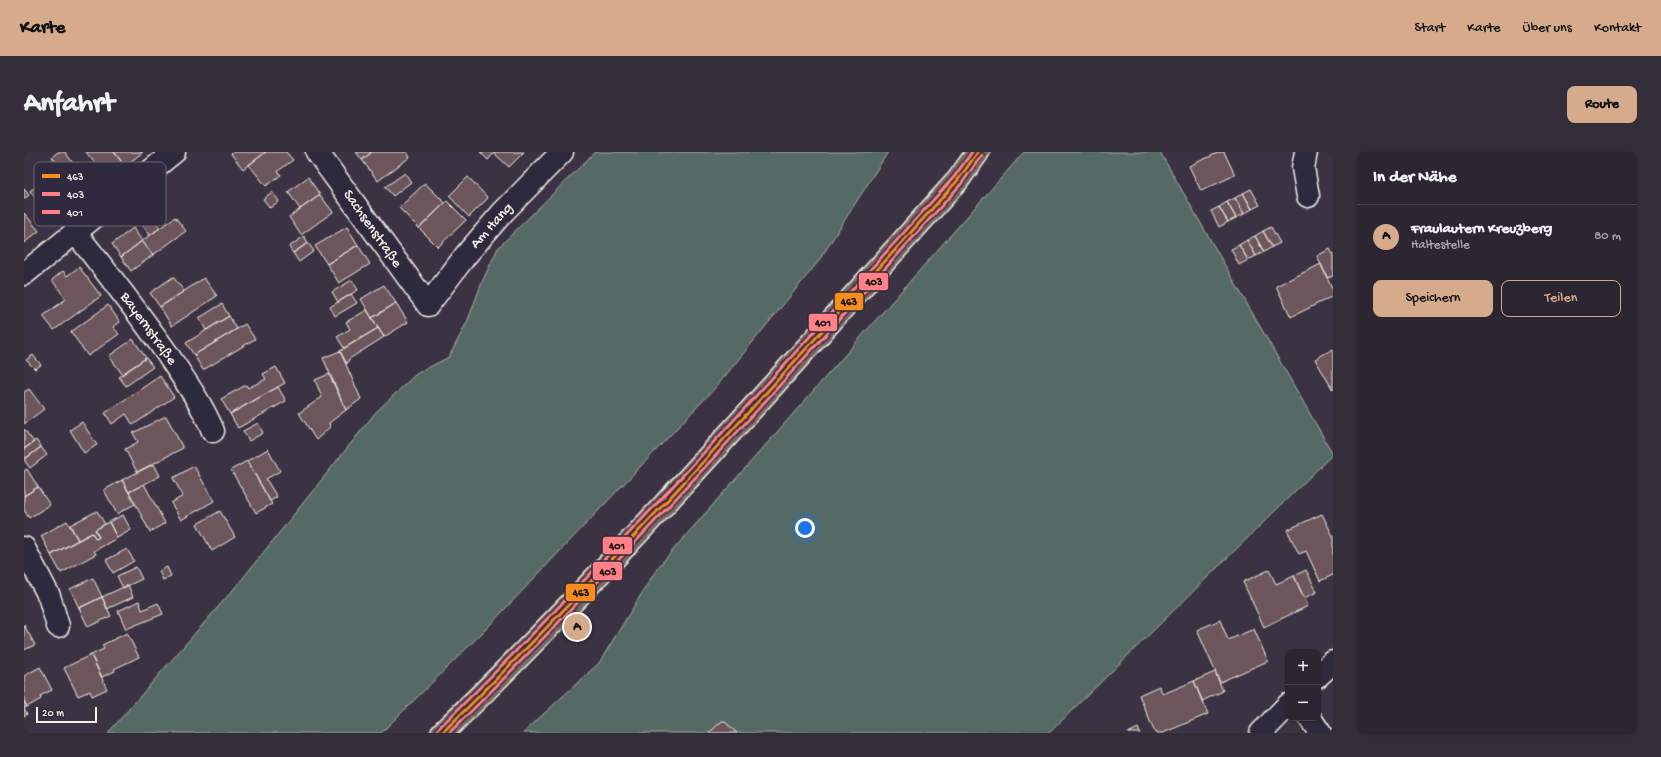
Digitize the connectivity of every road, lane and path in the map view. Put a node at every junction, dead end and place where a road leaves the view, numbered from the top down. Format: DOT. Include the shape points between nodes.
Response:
graph roads {
  1 [pos="174,152"];
  2 [pos="317,152"];
  3 [pos="562,152"];
  4 [pos="978,152"];
  5 [pos="1306,152"];
  6 [pos="162,162"];
  7 [pos="1308,196"];
  8 [pos="82,226"];
  9 [pos="75,232"];
  10 [pos="24,274"];
  11 [pos="428,305"];
  12 [pos="213,431"];
  13 [pos="24,548"];
  14 [pos="58,626"];
  15 [pos="1333,662"];
  16 [pos="1321,673"];
  17 [pos="1285,708"];
  18 [pos="1312,721"];
  19 [pos="442,733"];
  20 [pos="1261,733"];
  21 [pos="1320,733"];
  1 -- 6 [label="street"];
  2 -- 11 [label="street, Sachsenstraße"];
  3 -- 11 [label="street, Am Hang" via="466,255"];
  4 -- 19 [label="main road" via="958,180 615,558"];
  5 -- 7 [label="street" via="1303,168"];
  8 -- 9 [label="street"];
  9 -- 10 [label="street"];
  9 -- 12 [label="street, Bayernstraße" via="145,322 192,390"];
  13 -- 14 [label="street" via="49,596"];
  15 -- 16 [label="street"];
  17 -- 20 [label="street"];
  18 -- 21 [label="street"];
}
